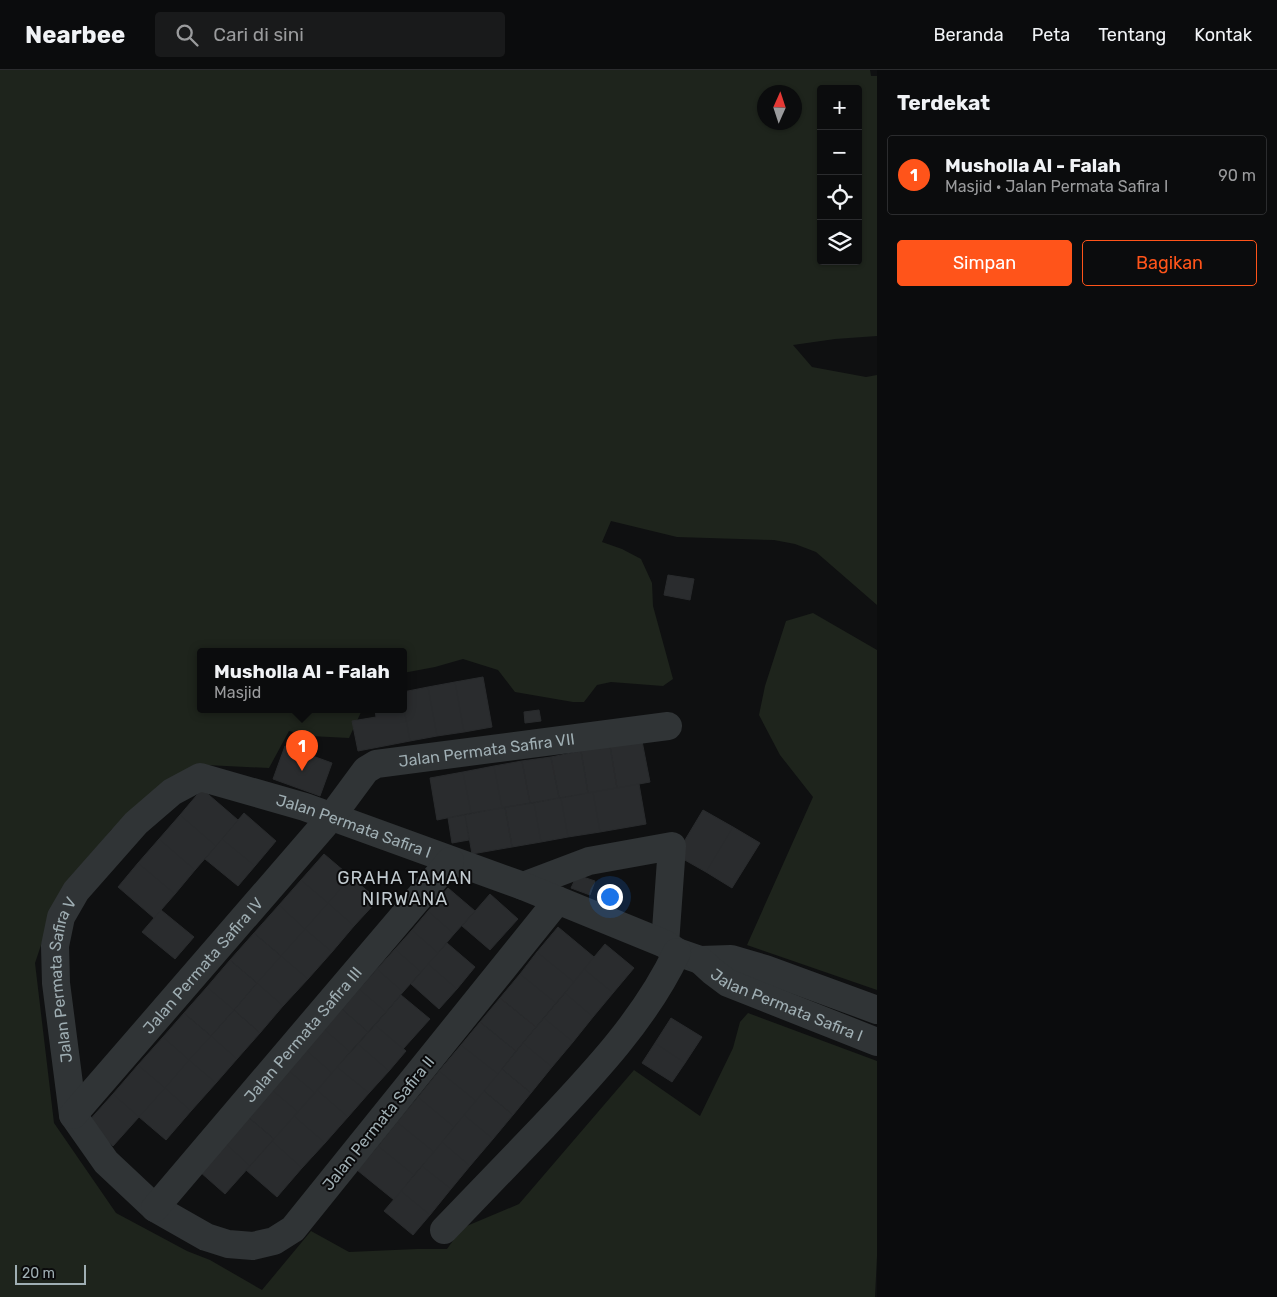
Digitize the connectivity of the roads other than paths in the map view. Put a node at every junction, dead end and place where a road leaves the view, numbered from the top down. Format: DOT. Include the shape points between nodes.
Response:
graph roads {
  1 [pos="668,726"];
  2 [pos="200,777"];
  3 [pos="332,816"];
  4 [pos="450,861"];
  5 [pos="523,886"];
  6 [pos="558,900"];
  7 [pos="681,952"];
  8 [pos="815,988"];
  9 [pos="877,1010"];
  10 [pos="807,1014"];
  11 [pos="877,1042"];
  12 [pos="73,1115"];
  13 [pos="155,1208"];
  14 [pos="444,1230"];
  1 -- 3 [label="street, Jalan Permata Safira VII" via="376,764 366,770"];
  2 -- 3 [label="street, Jalan Permata Safira I"];
  2 -- 12 [label="street, Jalan Permata Safira V" via="172,792 136,823 76,891 61,917 55,946 56,983"];
  3 -- 4 [label="street, Jalan Permata Safira I"];
  3 -- 12 [label="street, Jalan Permata Safira IV"];
  4 -- 5 [label="street, Jalan Permata Safira I"];
  4 -- 13 [label="street, Jalan Permata Safira III"];
  5 -- 6 [label="street, Jalan Permata Safira I"];
  5 -- 7 [label="street" via="589,861 672,846"];
  6 -- 7 [label="street, Jalan Permata Safira I"];
  6 -- 13 [label="street, Jalan Permata Safira II" via="292,1229 274,1241 253,1246 228,1244 206,1237"];
  7 -- 8 [label="street, Jalan Permata Safira I" via="731,959"];
  7 -- 10 [label="street, Jalan Permata Safira I" via="728,983"];
  7 -- 14 [label="street" via="639,1017 585,1083"];
  8 -- 9 [label="street, Jalan Permata Safira I"];
  8 -- 10 [label="street"];
  10 -- 11 [label="street, Jalan Permata Safira I"];
  12 -- 13 [label="street, Jalan Permata Safira V" via="106,1162"];
}
